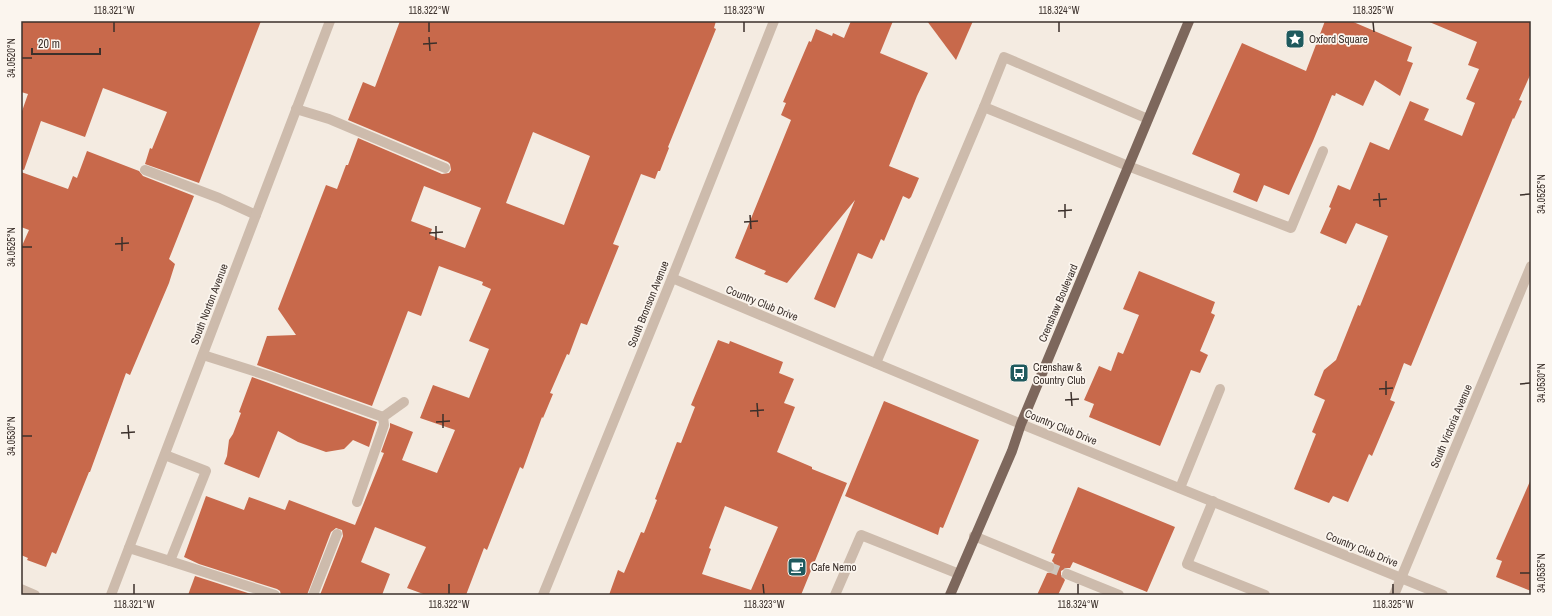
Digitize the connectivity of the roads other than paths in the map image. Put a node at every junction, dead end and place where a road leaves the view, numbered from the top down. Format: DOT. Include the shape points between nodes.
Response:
graph roads {
  1 [pos="330,21"];
  2 [pos="774,21"];
  3 [pos="1189,21"];
  4 [pos="984,107"];
  5 [pos="296,109"];
  6 [pos="1148,119"];
  7 [pos="1323,151"];
  8 [pos="1128,166"];
  9 [pos="445,168"];
  10 [pos="145,170"];
  11 [pos="256,215"];
  12 [pos="1531,266"];
  13 [pos="672,278"];
  14 [pos="202,355"];
  15 [pos="876,363"];
  16 [pos="1220,389"];
  17 [pos="404,402"];
  18 [pos="383,417"];
  19 [pos="1021,424"];
  20 [pos="165,455"];
  21 [pos="1180,488"];
  22 [pos="1212,501"];
  23 [pos="357,502"];
  24 [pos="337,534"];
  25 [pos="974,536"];
  26 [pos="129,548"];
  27 [pos="170,561"];
  28 [pos="1049,567"];
  29 [pos="959,574"];
  30 [pos="1067,574"];
  31 [pos="1401,578"];
  32 [pos="21,590"];
  33 [pos="35,595"];
  34 [pos="111,595"];
  35 [pos="275,595"];
  36 [pos="313,595"];
  37 [pos="543,595"];
  38 [pos="835,595"];
  39 [pos="950,595"];
  40 [pos="1119,595"];
  41 [pos="1265,595"];
  42 [pos="1394,595"];
  43 [pos="1443,595"];
  1 -- 5 [label="street, South Norton Avenue"];
  2 -- 13 [label="street, South Bronson Avenue"];
  3 -- 6 [label="main road, Crenshaw Boulevard"];
  4 -- 6 [label="street" via="1004,57"];
  4 -- 8 [label="street"];
  4 -- 15 [label="street"];
  5 -- 9 [label="street" via="329,119"];
  5 -- 11 [label="street, South Norton Avenue"];
  6 -- 8 [label="main road, Crenshaw Boulevard"];
  7 -- 8 [label="street" via="1290,228"];
  8 -- 19 [label="main road, Crenshaw Boulevard"];
  10 -- 11 [label="street"];
  11 -- 14 [label="street, South Norton Avenue"];
  12 -- 31 [label="street, South Victoria Avenue"];
  13 -- 15 [label="street, Country Club Drive"];
  13 -- 37 [label="street, South Bronson Avenue"];
  14 -- 18 [label="street"];
  14 -- 20 [label="street, South Norton Avenue"];
  15 -- 19 [label="street, Country Club Drive"];
  16 -- 21 [label="street"];
  17 -- 18 [label="street"];
  18 -- 23 [label="street" via="384,425"];
  19 -- 21 [label="street, Country Club Drive"];
  19 -- 25 [label="main road, Crenshaw Boulevard" via="1012,451"];
  20 -- 26 [label="street, South Norton Avenue"];
  20 -- 27 [label="street" via="206,471"];
  21 -- 22 [label="street, Country Club Drive"];
  22 -- 31 [label="street, Country Club Drive"];
  22 -- 41 [label="street" via="1187,564"];
  24 -- 36 [label="street"];
  25 -- 28 [label="street"];
  25 -- 29 [label="main road, Crenshaw Boulevard"];
  26 -- 27 [label="street"];
  26 -- 34 [label="street, South Norton Avenue"];
  27 -- 35 [label="street"];
  29 -- 38 [label="street" via="861,535"];
  29 -- 39 [label="main road, Crenshaw Boulevard"];
  30 -- 40 [label="street"];
  31 -- 42 [label="street, South Victoria Avenue"];
  31 -- 43 [label="street, Country Club Drive"];
  32 -- 33 [label="street"];
}
